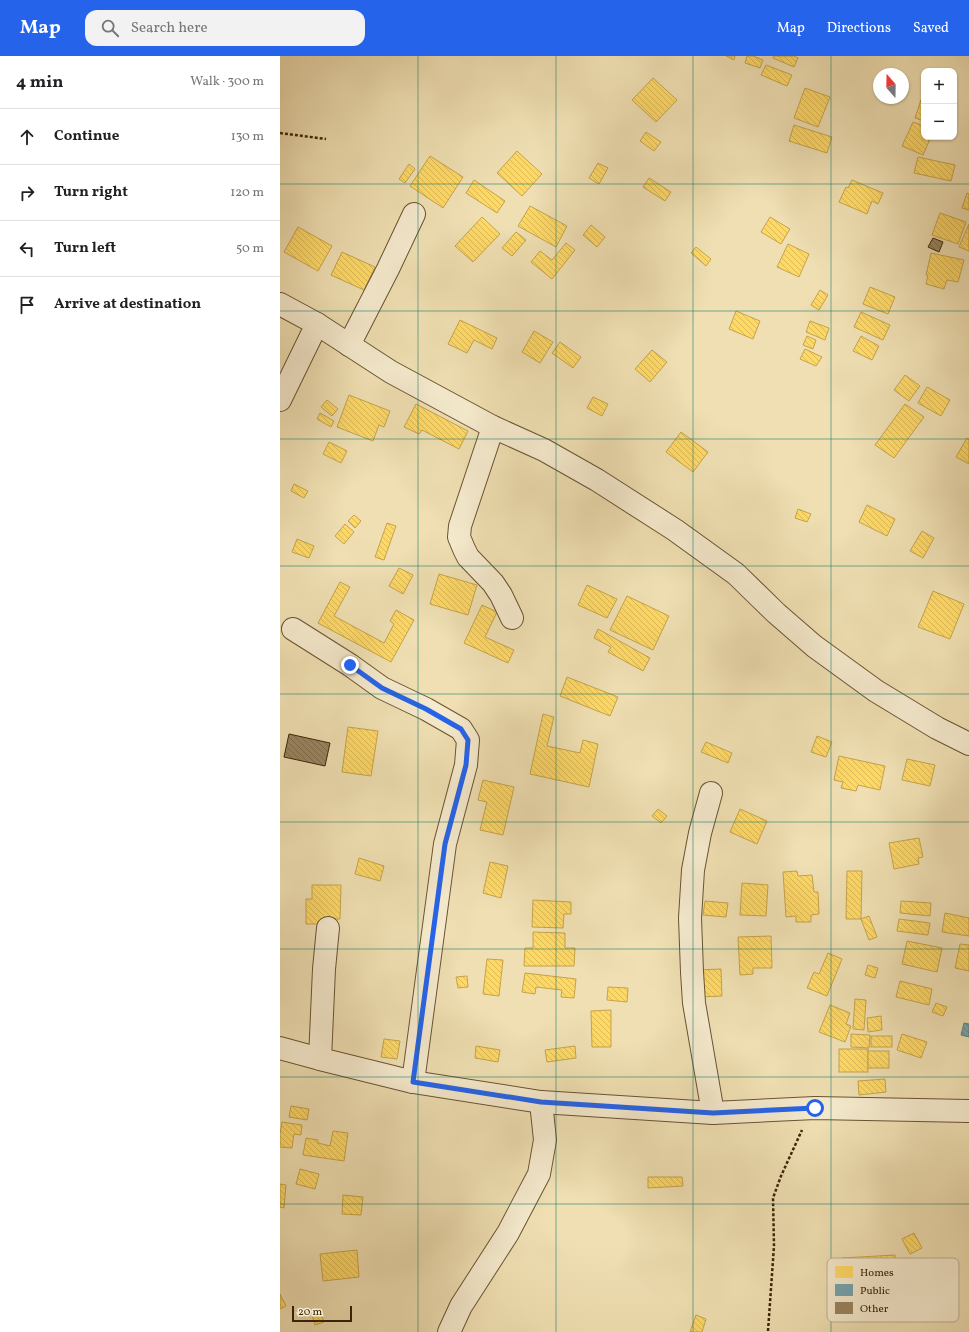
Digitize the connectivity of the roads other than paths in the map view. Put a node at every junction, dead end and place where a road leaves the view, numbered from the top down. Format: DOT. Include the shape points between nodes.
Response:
graph roads {
  1 [pos="414,214"];
  2 [pos="280,304"];
  3 [pos="317,324"];
  4 [pos="349,344"];
  5 [pos="280,400"];
  6 [pos="494,427"];
  7 [pos="512,618"];
  8 [pos="293,629"];
  9 [pos="969,744"];
  10 [pos="711,793"];
  11 [pos="328,928"];
  12 [pos="280,1048"];
  13 [pos="320,1059"];
  14 [pos="413,1082"];
  15 [pos="541,1102"];
  16 [pos="969,1111"];
  17 [pos="713,1113"];
  18 [pos="449,1332"];
  1 -- 4 [label="street"];
  2 -- 3 [label="street"];
  3 -- 4 [label="street"];
  3 -- 5 [label="street"];
  4 -- 6 [label="street" via="391,372"];
  6 -- 7 [label="street" via="460,526 459,537 468,556 493,583"];
  6 -- 9 [label="street" via="544,450 597,480 675,530 736,574 776,613 820,650 876,691"];
  8 -- 14 [label="street" via="382,688 461,729 468,740 466,765 445,844"];
  10 -- 17 [label="street" via="700,833 690,918 694,1003"];
  11 -- 13 [label="street"];
  12 -- 13 [label="street"];
  13 -- 14 [label="street"];
  14 -- 15 [label="street"];
  15 -- 17 [label="street"];
  15 -- 18 [label="street" via="545,1140 539,1174 508,1233 461,1306"];
  16 -- 17 [label="street" via="815,1108"];
}
